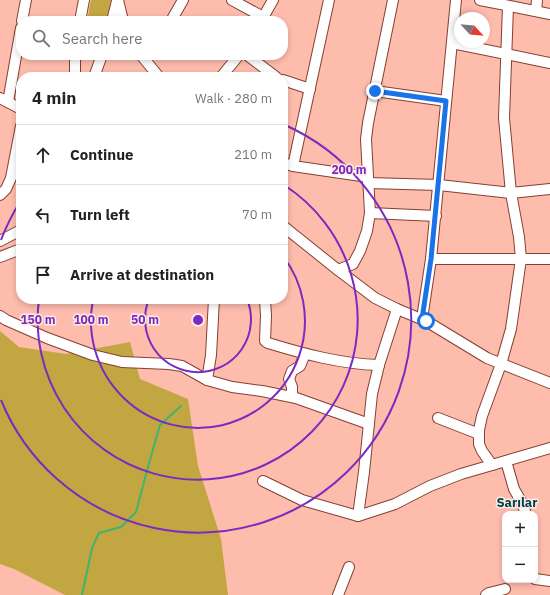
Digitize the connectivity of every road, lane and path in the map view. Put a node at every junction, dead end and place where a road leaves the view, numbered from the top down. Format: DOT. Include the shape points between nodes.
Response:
graph roads {
  1 [pos="26,0"];
  2 [pos="84,0"];
  3 [pos="117,0"];
  4 [pos="183,0"];
  5 [pos="232,0"];
  6 [pos="273,0"];
  7 [pos="329,0"];
  8 [pos="393,0"];
  9 [pos="456,0"];
  10 [pos="480,0"];
  11 [pos="538,0"];
  12 [pos="508,6"];
  13 [pos="536,11"];
  14 [pos="550,14"];
  15 [pos="23,16"];
  16 [pos="81,16"];
  17 [pos="113,16"];
  18 [pos="122,16"];
  19 [pos="174,16"];
  20 [pos="257,16"];
  21 [pos="264,16"];
  22 [pos="452,43"];
  23 [pos="16,49"];
  24 [pos="506,54"];
  25 [pos="75,60"];
  26 [pos="100,60"];
  27 [pos="150,60"];
  28 [pos="235,60"];
  29 [pos="254,60"];
  30 [pos="550,63"];
  31 [pos="75,72"];
  32 [pos="96,72"];
  33 [pos="156,72"];
  34 [pos="224,72"];
  35 [pos="269,72"];
  36 [pos="288,82"];
  37 [pos="310,89"];
  38 [pos="375,91"];
  39 [pos="4,100"];
  40 [pos="446,101"];
  41 [pos="16,106"];
  42 [pos="16,152"];
  43 [pos="288,164"];
  44 [pos="293,166"];
  45 [pos="368,180"];
  46 [pos="439,185"];
  47 [pos="550,189"];
  48 [pos="511,192"];
  49 [pos="0,196"];
  50 [pos="370,213"];
  51 [pos="436,216"];
  52 [pos="288,230"];
  53 [pos="16,233"];
  54 [pos="0,241"];
  55 [pos="16,251"];
  56 [pos="0,257"];
  57 [pos="431,259"];
  58 [pos="521,259"];
  59 [pos="550,259"];
  60 [pos="338,270"];
  61 [pos="214,304"];
  62 [pos="266,304"];
  63 [pos="397,309"];
  64 [pos="0,316"];
  65 [pos="422,319"];
  66 [pos="305,354"];
  67 [pos="501,364"];
  68 [pos="379,366"];
  69 [pos="207,380"];
  70 [pos="550,383"];
  71 [pos="292,397"];
  72 [pos="438,418"];
  73 [pos="369,424"];
  74 [pos="479,434"];
  75 [pos="550,448"];
  76 [pos="506,461"];
  77 [pos="492,465"];
  78 [pos="263,482"];
  79 [pos="525,511"];
  80 [pos="358,516"];
  81 [pos="349,567"];
  82 [pos="538,580"];
  83 [pos="550,582"];
  84 [pos="506,588"];
  85 [pos="550,589"];
  86 [pos="338,595"];
  87 [pos="486,595"];
  1 -- 15 [label="street"];
  2 -- 16 [label="street"];
  3 -- 17 [label="street"];
  3 -- 18 [label="street"];
  4 -- 19 [label="street"];
  5 -- 20 [label="street"];
  6 -- 21 [label="street"];
  7 -- 37 [label="street"];
  8 -- 38 [label="street"];
  9 -- 22 [label="street"];
  10 -- 12 [label="street"];
  11 -- 13 [label="street"];
  12 -- 13 [label="street"];
  12 -- 24 [label="street"];
  13 -- 14 [label="street"];
  22 -- 24 [label="street"];
  22 -- 40 [label="street"];
  23 -- 39 [label="street"];
  24 -- 30 [label="street"];
  24 -- 48 [label="street" via="504,118"];
  25 -- 31 [label="street"];
  26 -- 32 [label="street"];
  27 -- 33 [label="street"];
  28 -- 34 [label="street"];
  29 -- 35 [label="street"];
  36 -- 37 [label="street"];
  37 -- 44 [label="street"];
  38 -- 40 [label="street"];
  38 -- 45 [label="street" via="366,139"];
  39 -- 41 [label="street"];
  40 -- 46 [label="street"];
  42 -- 49 [label="street" via="11,178"];
  43 -- 44 [label="street"];
  44 -- 45 [label="street"];
  45 -- 46 [label="street"];
  45 -- 50 [label="street"];
  46 -- 48 [label="street"];
  46 -- 51 [label="street"];
  47 -- 48 [label="street"];
  48 -- 58 [label="street"];
  50 -- 51 [label="street"];
  50 -- 60 [label="street" via="367,232 353,264"];
  51 -- 57 [label="street"];
  52 -- 60 [label="street"];
  53 -- 54 [label="street"];
  55 -- 56 [label="street"];
  57 -- 58 [label="street"];
  57 -- 65 [label="street"];
  58 -- 59 [label="street"];
  58 -- 67 [label="street" via="510,329"];
  60 -- 63 [label="street" via="375,298"];
  61 -- 69 [label="street"];
  62 -- 66 [label="street" via="265,341"];
  63 -- 65 [label="street"];
  63 -- 68 [label="street"];
  64 -- 69 [label="street" via="47,338 93,355 122,362 182,366"];
  65 -- 67 [label="street"];
  66 -- 68 [label="street" via="352,364"];
  66 -- 71 [label="street" via="300,366 292,371"];
  67 -- 70 [label="street"];
  67 -- 74 [label="street" via="482,416"];
  68 -- 73 [label="street" via="372,394"];
  69 -- 71 [label="street"];
  71 -- 73 [label="street"];
  72 -- 74 [label="street"];
  73 -- 80 [label="street"];
  74 -- 77 [label="street" via="479,444"];
  75 -- 76 [label="street"];
  76 -- 77 [label="street"];
  76 -- 79 [label="street" via="514,489"];
  77 -- 80 [label="street" via="430,486 394,504"];
  78 -- 80 [label="street" via="302,500"];
  81 -- 86 [label="street"];
  82 -- 83 [label="street"];
  83 -- 85 [label="street"];
  84 -- 87 [label="street"];
}
